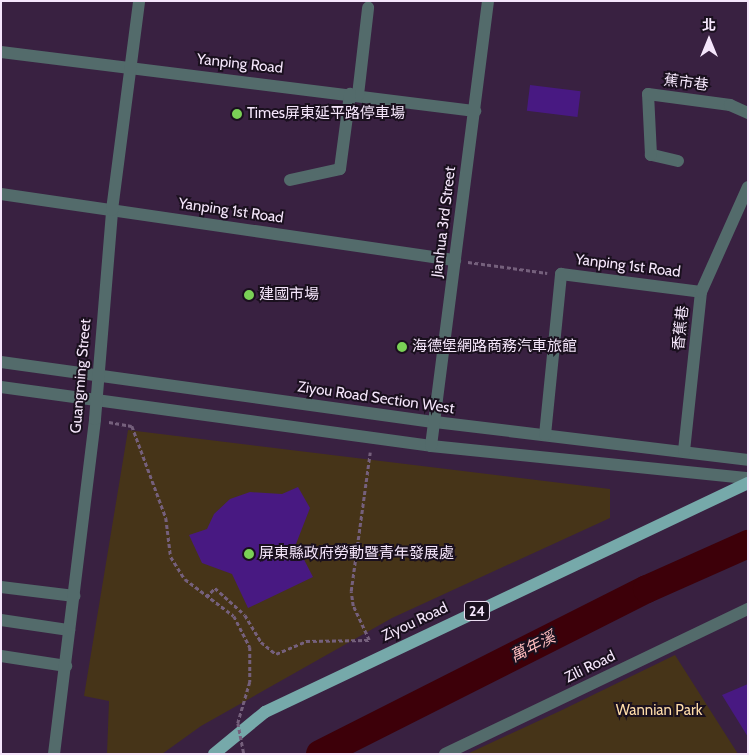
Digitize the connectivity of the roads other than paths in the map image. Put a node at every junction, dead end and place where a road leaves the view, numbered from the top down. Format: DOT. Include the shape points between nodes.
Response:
graph roads {
  1 [pos="139,1"];
  2 [pos="488,1"];
  3 [pos="368,8"];
  4 [pos="1,52"];
  5 [pos="129,69"];
  6 [pos="354,94"];
  7 [pos="474,111"];
  8 [pos="748,113"];
  9 [pos="678,161"];
  10 [pos="290,180"];
  11 [pos="748,187"];
  12 [pos="1,194"];
  13 [pos="112,210"];
  14 [pos="456,260"];
  15 [pos="702,292"];
  16 [pos="1,362"];
  17 [pos="96,376"];
  18 [pos="1,388"];
  19 [pos="96,400"];
  20 [pos="435,422"];
  21 [pos="545,435"];
  22 [pos="431,446"];
  23 [pos="684,451"];
  24 [pos="748,460"];
  25 [pos="748,478"];
  26 [pos="748,483"];
  27 [pos="1,587"];
  28 [pos="74,596"];
  29 [pos="748,609"];
  30 [pos="1,620"];
  31 [pos="69,630"];
  32 [pos="1,656"];
  33 [pos="66,666"];
  34 [pos="54,754"];
  35 [pos="214,754"];
  36 [pos="445,754"];
  1 -- 5 [label="street, Guangming Street"];
  2 -- 7 [label="street, Jianhua 3rd Street"];
  3 -- 6 [label="street"];
  4 -- 5 [label="street, Yanping Road"];
  5 -- 6 [label="street, Yanping Road"];
  5 -- 13 [label="street, Guangming Street"];
  6 -- 7 [label="street, Yanping Road"];
  6 -- 10 [label="street" via="340,169"];
  7 -- 14 [label="street, Jianhua 3rd Street"];
  8 -- 9 [label="street, 蕉市巷" via="730,104 648,94 651,155"];
  11 -- 15 [label="street, 香蕉巷"];
  12 -- 13 [label="street, Yanping 1st Road"];
  13 -- 14 [label="street, Yanping 1st Road"];
  13 -- 17 [label="street, Guangming Street"];
  14 -- 20 [label="street, Jianhua 3rd Street"];
  15 -- 21 [label="street, Yanping 1st Road" via="561,274"];
  15 -- 23 [label="street, 香蕉巷"];
  16 -- 17 [label="street, Ziyou Road Section West"];
  17 -- 19 [label="street, Guangming Street"];
  17 -- 20 [label="street, Ziyou Road Section West"];
  18 -- 19 [label="street"];
  19 -- 22 [label="street"];
  19 -- 28 [label="street, Guangming Street"];
  20 -- 21 [label="street, Ziyou Road Section West"];
  20 -- 22 [label="street, Jianhua 3rd Street"];
  21 -- 23 [label="street, Ziyou Road Section West"];
  22 -- 25 [label="street"];
  23 -- 24 [label="street, Ziyou Road Section West"];
  26 -- 35 [label="main road, Ziyou Road / 24" via="265,712"];
  27 -- 28 [label="street"];
  28 -- 31 [label="street, Guangming Street"];
  29 -- 36 [label="street, Zili Road"];
  30 -- 31 [label="street"];
  31 -- 33 [label="street, Guangming Street"];
  32 -- 33 [label="street"];
  33 -- 34 [label="street, Guangming Street"];
}
